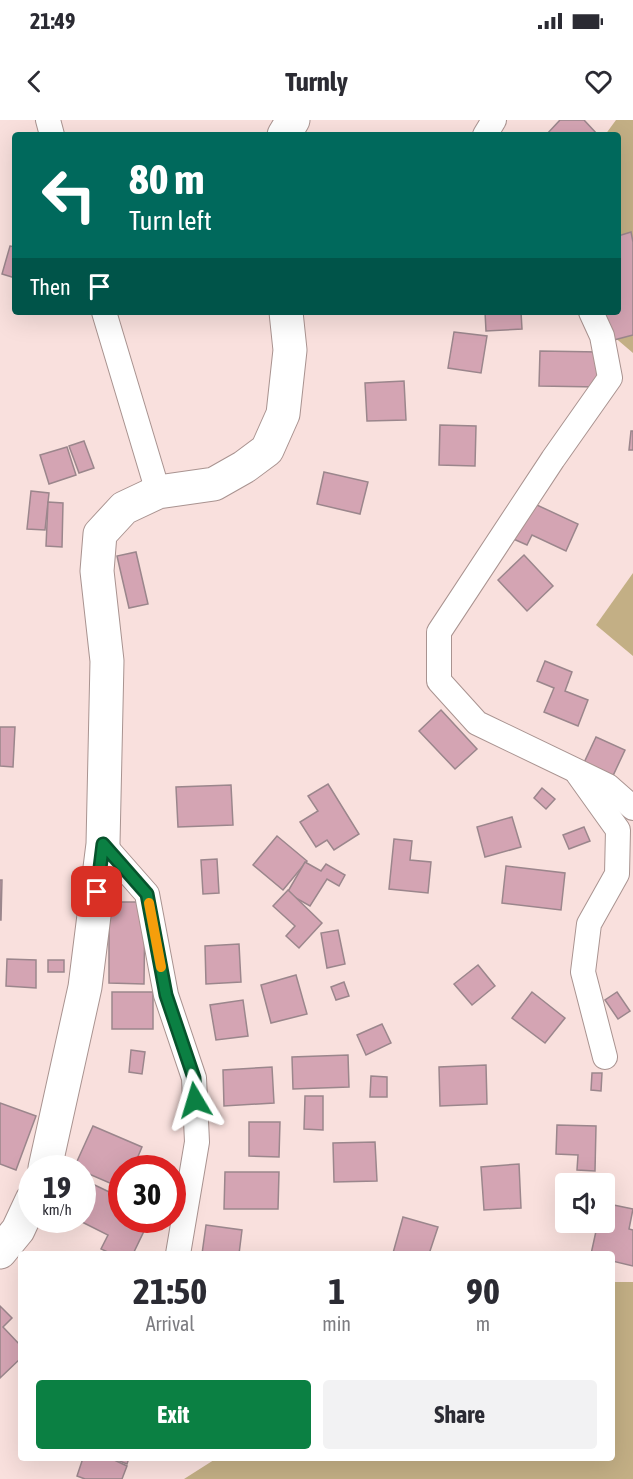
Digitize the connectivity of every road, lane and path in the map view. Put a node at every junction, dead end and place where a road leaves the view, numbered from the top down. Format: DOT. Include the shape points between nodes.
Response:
graph roads {
  1 [pos="105,315"];
  2 [pos="286,315"];
  3 [pos="592,315"];
  4 [pos="158,492"];
  5 [pos="575,770"];
  6 [pos="633,808"];
  7 [pos="103,844"];
  8 [pos="605,1057"];
  9 [pos="48,1155"];
  10 [pos="18,1230"];
  11 [pos="179,1251"];
  12 [pos="0,1252"];
  1 -- 4 [label="street"];
  2 -- 4 [label="main road" via="290,350 284,414 267,450 214,484"];
  3 -- 5 [label="street" via="602,336 610,378 439,632 439,681 477,723"];
  4 -- 7 [label="main road" via="123,508 100,534 97,571 107,661"];
  5 -- 6 [label="street" via="608,786"];
  5 -- 8 [label="street" via="618,830 618,874 588,924 584,972"];
  7 -- 9 [label="main road" via="85,987"];
  7 -- 11 [label="street" via="147,894 166,995 194,1078 197,1142"];
  10 -- 12 [label="main road"];
}
